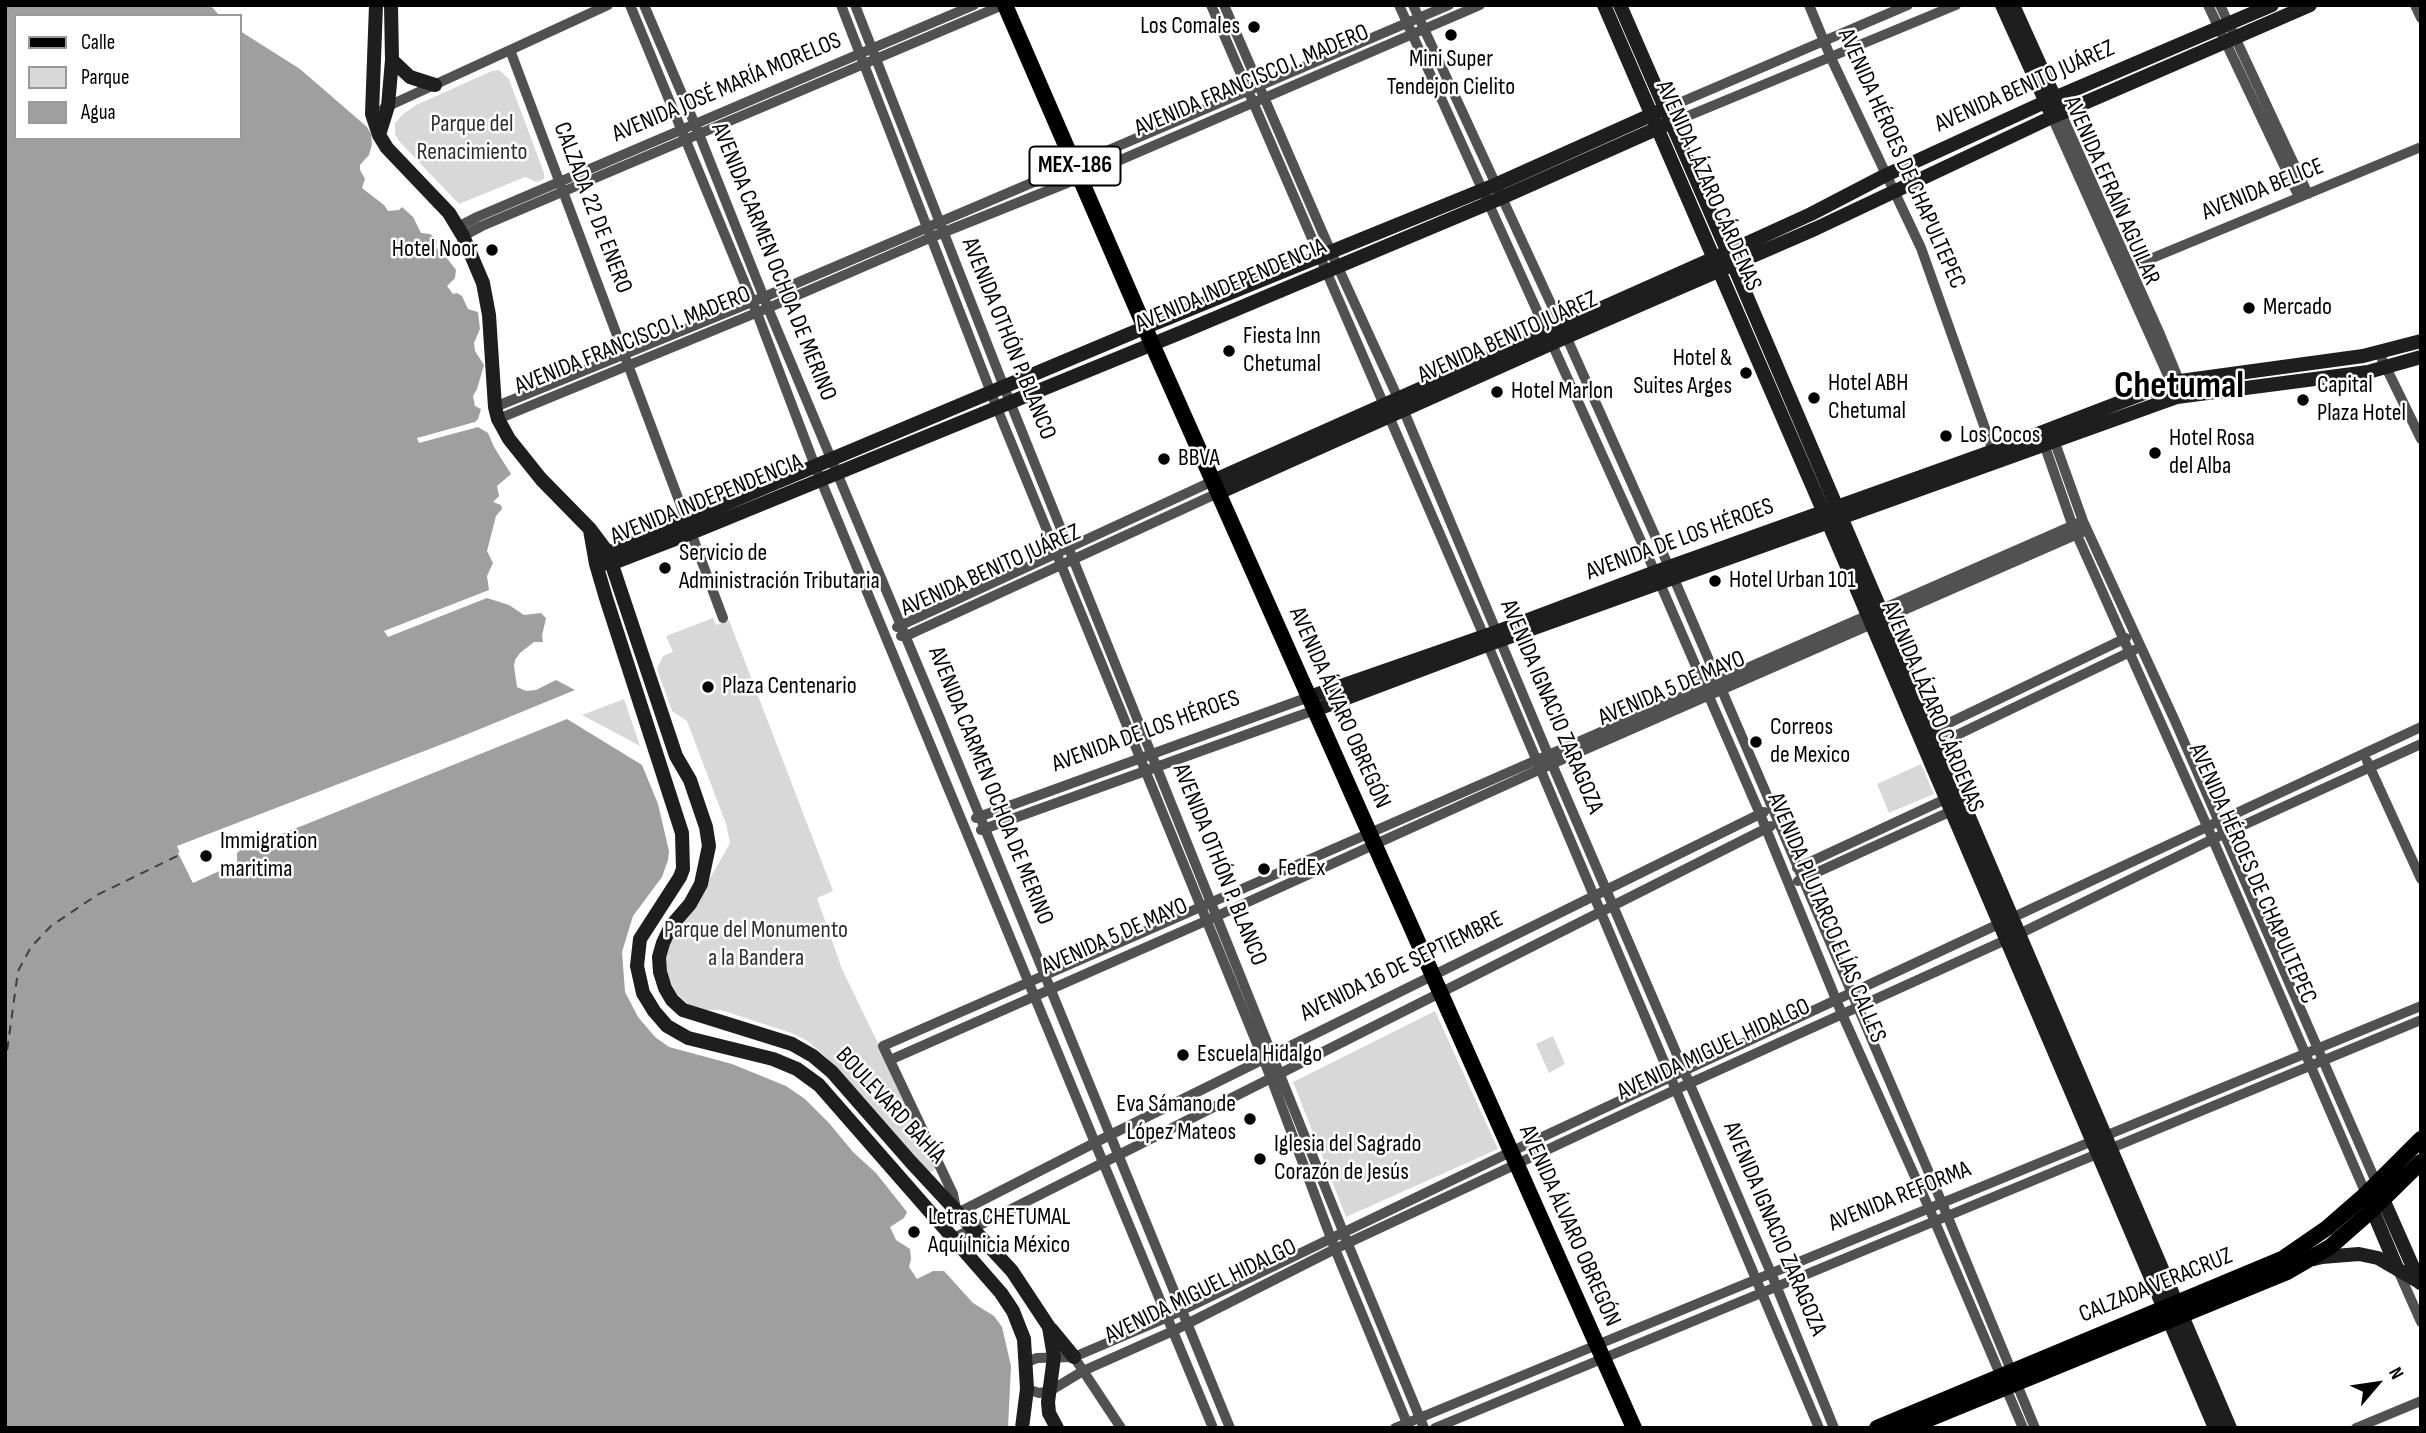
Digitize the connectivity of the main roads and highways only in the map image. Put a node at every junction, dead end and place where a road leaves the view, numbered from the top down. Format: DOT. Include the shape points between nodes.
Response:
graph roads {
  1 [pos="1004,5"];
  2 [pos="1604,5"];
  3 [pos="1620,5"];
  4 [pos="2002,5"];
  5 [pos="2013,5"];
  6 [pos="2272,5"];
  7 [pos="2310,5"];
  8 [pos="376,7"];
  9 [pos="391,7"];
  10 [pos="2226,32"];
  11 [pos="392,60"];
  12 [pos="2094,81"];
  13 [pos="435,85"];
  14 [pos="2050,100"];
  15 [pos="2090,100"];
  16 [pos="1658,111"];
  17 [pos="2056,115"];
  18 [pos="1665,126"];
  19 [pos="379,135"];
  20 [pos="1972,135"];
  21 [pos="1979,151"];
  22 [pos="1492,194"];
  23 [pos="1797,229"];
  24 [pos="1724,261"];
  25 [pos="1265,279"];
  26 [pos="1273,294"];
  27 [pos="1180,314"];
  28 [pos="1146,327"];
  29 [pos="1187,330"];
  30 [pos="2421,341"];
  31 [pos="1152,344"];
  32 [pos="2421,357"];
  33 [pos="2178,389"];
  34 [pos="819,472"];
  35 [pos="1216,487"];
  36 [pos="1833,515"];
  37 [pos="590,529"];
  38 [pos="611,558"];
  39 [pos="596,564"];
  40 [pos="648,676"];
  41 [pos="632,681"];
  42 [pos="1312,704"];
  43 [pos="2009,929"];
  44 [pos="832,1072"];
  45 [pos="819,1085"];
  46 [pos="2421,1139"];
  47 [pos="2421,1162"];
  48 [pos="2371,1188"];
  49 [pos="2378,1205"];
  50 [pos="2300,1265"];
  51 [pos="2410,1265"];
  52 [pos="2421,1283"];
  53 [pos="2173,1312"];
  54 [pos="1049,1327"];
  55 [pos="1074,1357"];
  56 [pos="2009,1379"];
  57 [pos="1022,1428"];
  58 [pos="1056,1428"];
  59 [pos="1634,1428"];
  60 [pos="1877,1428"];
  61 [pos="1907,1428"];
  62 [pos="2215,1428"];
  63 [pos="2230,1428"];
  1 -- 28 [label="main road, AVENIDA ÁLVARO OBREGÓN / MEX-186"];
  2 -- 16 [label="main road, AVENIDA LÁZARO CÁRDENAS"];
  3 -- 16 [label="main road, AVENIDA LÁZARO CÁRDENAS"];
  4 -- 14 [label="main road, AVENIDA EFRAÍN AGUILAR"];
  5 -- 14 [label="main road, AVENIDA EFRAÍN AGUILAR"];
  6 -- 10 [label="main road, AVENIDA BENITO JUÁREZ"];
  7 -- 10 [label="main road, AVENIDA BENITO JUÁREZ"];
  8 -- 9 [label="main road"];
  8 -- 19 [label="main road, BOULEVARD BAHÍA" via="372,114"];
  9 -- 11 [label="main road"];
  10 -- 12 [label="main road, AVENIDA BENITO JUÁREZ"];
  10 -- 15 [label="main road, AVENIDA BENITO JUÁREZ"];
  11 -- 13 [label="main road" via="410,77"];
  11 -- 19 [label="main road" via="388,106"];
  12 -- 14 [label="main road, AVENIDA BENITO JUÁREZ"];
  12 -- 15 [label="main road"];
  14 -- 17 [label="main road, AVENIDA EFRAÍN AGUILAR"];
  14 -- 20 [label="main road, AVENIDA BENITO JUÁREZ"];
  15 -- 17 [label="main road, AVENIDA BENITO JUÁREZ"];
  16 -- 18 [label="main road, AVENIDA LÁZARO CÁRDENAS"];
  16 -- 22 [label="main road, AVENIDA INDEPENDENCIA"];
  17 -- 21 [label="main road, AVENIDA BENITO JUÁREZ"];
  18 -- 22 [label="main road, AVENIDA INDEPENDENCIA"];
  18 -- 24 [label="main road, AVENIDA LÁZARO CÁRDENAS"];
  19 -- 37 [label="main road, BOULEVARD BAHÍA" via="449,213 477,267 490,328 497,413 509,439"];
  20 -- 21 [label="main road"];
  20 -- 23 [label="main road, AVENIDA BENITO JUÁREZ" via="1886,175"];
  21 -- 23 [label="main road, AVENIDA BENITO JUÁREZ"];
  22 -- 25 [label="main road, AVENIDA INDEPENDENCIA"];
  22 -- 26 [label="main road, AVENIDA INDEPENDENCIA"];
  23 -- 24 [label="main road, AVENIDA BENITO JUÁREZ"];
  24 -- 35 [label="main road, AVENIDA BENITO JUÁREZ"];
  24 -- 36 [label="main road, AVENIDA LÁZARO CÁRDENAS"];
  25 -- 26 [label="main road"];
  25 -- 27 [label="main road, AVENIDA INDEPENDENCIA"];
  26 -- 29 [label="main road, AVENIDA INDEPENDENCIA"];
  27 -- 28 [label="main road, AVENIDA INDEPENDENCIA"];
  27 -- 29 [label="main road"];
  28 -- 31 [label="main road, AVENIDA ÁLVARO OBREGÓN / MEX-186"];
  28 -- 34 [label="main road, AVENIDA INDEPENDENCIA" via="831,459"];
  29 -- 31 [label="main road, AVENIDA INDEPENDENCIA"];
  30 -- 33 [label="main road, AVENIDA DE LOS HÉROES" via="2379,353"];
  31 -- 34 [label="main road, AVENIDA INDEPENDENCIA" via="838,473"];
  31 -- 35 [label="main road, AVENIDA ÁLVARO OBREGÓN / MEX-186"];
  32 -- 33 [label="main road, AVENIDA DE LOS HÉROES" via="2387,368"];
  33 -- 36 [label="main road, AVENIDA DE LOS HÉROES" via="1993,451"];
  33 -- 36 [label="main road, AVENIDA DE LOS HÉROES" via="2049,442"];
  34 -- 38 [label="main road, AVENIDA INDEPENDENCIA"];
  35 -- 42 [label="main road, AVENIDA ÁLVARO OBREGÓN / MEX-186"];
  36 -- 42 [label="main road, AVENIDA DE LOS HÉROES"];
  36 -- 43 [label="main road, AVENIDA LÁZARO CÁRDENAS"];
  37 -- 38 [label="main road, BOULEVARD BAHÍA"];
  37 -- 39 [label="main road, BOULEVARD BAHÍA"];
  38 -- 39 [label="main road, AVENIDA INDEPENDENCIA"];
  38 -- 40 [label="main road, BOULEVARD BAHÍA"];
  39 -- 41 [label="main road, BOULEVARD BAHÍA"];
  40 -- 41 [label="main road"];
  40 -- 44 [label="main road, BOULEVARD BAHÍA" via="676,756 690,780 709,846 701,884 663,943 659,957 664,988 683,1010 792,1044"];
  41 -- 45 [label="main road, BOULEVARD BAHÍA" via="682,833 684,853 678,882 640,939 637,966 643,993 667,1026 688,1038 773,1059"];
  42 -- 59 [label="main road, AVENIDA ÁLVARO OBREGÓN"];
  43 -- 53 [label="main road, AVENIDA LÁZARO CÁRDENAS" via="2108,1142"];
  43 -- 53 [label="main road, AVENIDA LÁZARO CÁRDENAS" via="2094,1148"];
  44 -- 45 [label="main road"];
  44 -- 54 [label="main road, BOULEVARD BAHÍA" via="1012,1271"];
  45 -- 57 [label="main road, BOULEVARD BAHÍA" via="1013,1311 1027,1363"];
  46 -- 48 [label="main road, CALZADA VERACRUZ"];
  47 -- 49 [label="main road, CALZADA VERACRUZ"];
  48 -- 49 [label="main road, AVENIDA HÉROES DE CHAPULTEPEC"];
  48 -- 53 [label="main road, CALZADA VERACRUZ" via="2327,1228 2282,1259"];
  49 -- 50 [label="main road, CALZADA VERACRUZ" via="2330,1247"];
  49 -- 51 [label="main road, AVENIDA HÉROES DE CHAPULTEPEC"];
  50 -- 51 [label="main road" via="2322,1257 2359,1254"];
  50 -- 53 [label="main road, CALZADA VERACRUZ"];
  51 -- 52 [label="main road"];
  53 -- 56 [label="main road, CALZADA VERACRUZ"];
  53 -- 62 [label="main road, AVENIDA LÁZARO CÁRDENAS"];
  53 -- 63 [label="main road, AVENIDA LÁZARO CÁRDENAS"];
  54 -- 55 [label="main road"];
  54 -- 58 [label="main road, BOULEVARD BAHÍA" via="1054,1357 1049,1413"];
  56 -- 60 [label="main road, CALZADA VERACRUZ"];
  56 -- 61 [label="main road, CALZADA VERACRUZ"];
}
